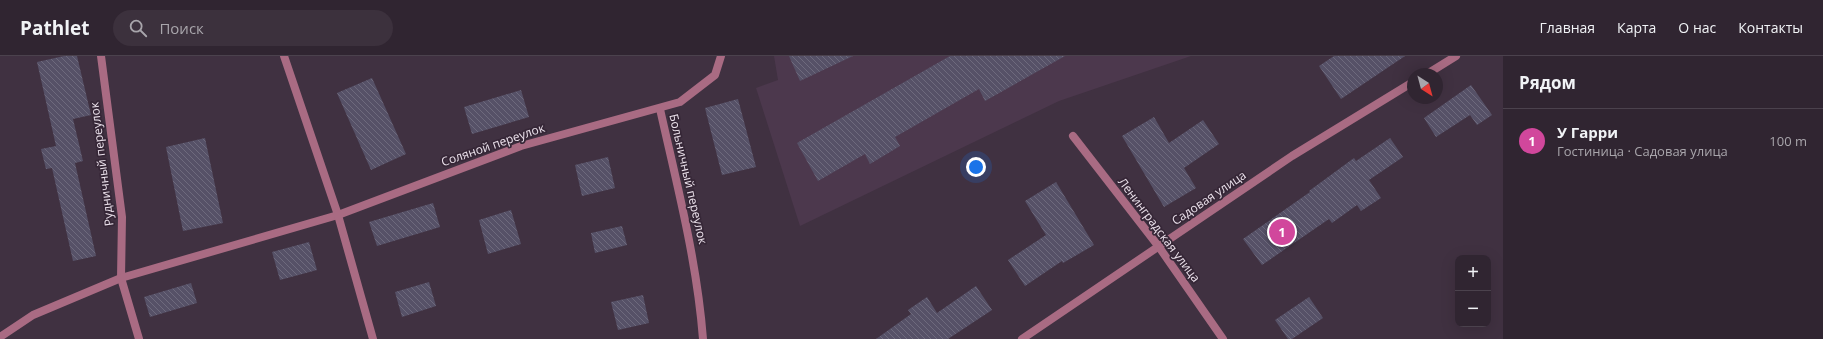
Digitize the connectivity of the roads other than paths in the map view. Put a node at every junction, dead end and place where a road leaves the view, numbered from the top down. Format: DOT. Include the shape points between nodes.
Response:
graph roads {
  1 [pos="101,56"];
  2 [pos="284,56"];
  3 [pos="721,56"];
  4 [pos="1456,56"];
  5 [pos="1437,68"];
  6 [pos="1407,86"];
  7 [pos="660,109"];
  8 [pos="1073,136"];
  9 [pos="338,215"];
  10 [pos="1159,247"];
  11 [pos="121,278"];
  12 [pos="0,336"];
  13 [pos="139,339"];
  14 [pos="373,339"];
  15 [pos="703,339"];
  16 [pos="1022,339"];
  17 [pos="1223,339"];
  1 -- 11 [label="street, Рудничный переулок" via="122,217"];
  2 -- 9 [label="street"];
  3 -- 7 [label="street, Больничный переулок" via="715,75 680,102"];
  4 -- 5 [label="street"];
  6 -- 10 [label="street, Садовая улица" via="1292,156"];
  7 -- 9 [label="street, Соляной переулок" via="521,146"];
  7 -- 15 [label="street, Больничный переулок" via="686,223 699,294"];
  8 -- 10 [label="street, Ленинградская улица"];
  9 -- 11 [label="street, Соляной переулок"];
  9 -- 14 [label="street"];
  10 -- 16 [label="street, Садовая улица"];
  10 -- 17 [label="street, Ленинградская улица"];
  11 -- 12 [label="street, Соляной переулок" via="33,315"];
  11 -- 13 [label="street, Рудничный переулок"];
}
